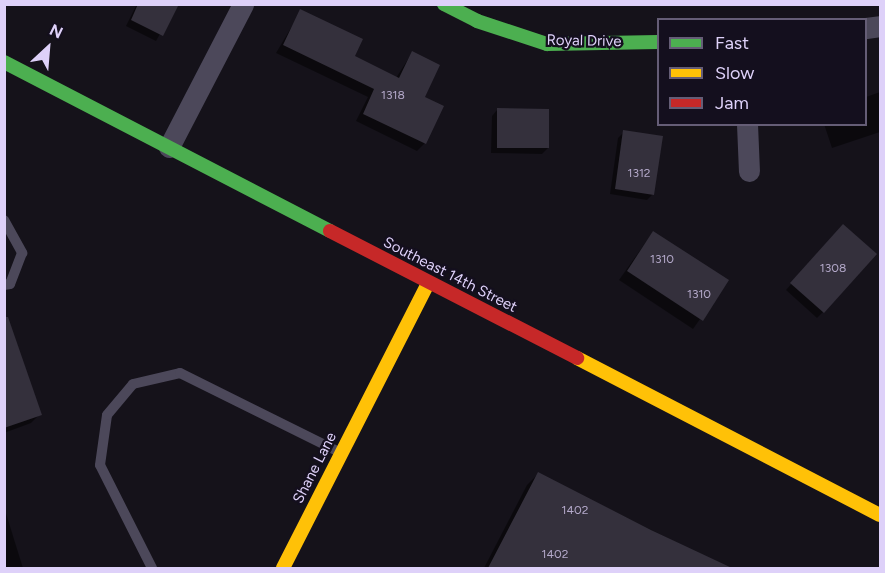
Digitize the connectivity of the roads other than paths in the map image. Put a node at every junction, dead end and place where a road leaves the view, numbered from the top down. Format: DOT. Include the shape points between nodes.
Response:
graph roads {
  1 [pos="243,4"];
  2 [pos="444,4"];
  3 [pos="657,42"];
  4 [pos="4,62"];
  5 [pos="747,126"];
  6 [pos="169,147"];
  7 [pos="749,171"];
  8 [pos="4,220"];
  9 [pos="428,283"];
  10 [pos="4,285"];
  11 [pos="342,453"];
  12 [pos="878,507"];
  13 [pos="152,568"];
  14 [pos="283,568"];
  1 -- 6 [label="street"];
  2 -- 3 [label="main road, Royal Drive" via="477,21 547,44"];
  4 -- 6 [label="main road, Southeast 14th Street"];
  5 -- 7 [label="street"];
  6 -- 9 [label="main road, Southeast 14th Street"];
  8 -- 10 [label="lane" via="22,253 10,284"];
  9 -- 11 [label="main road, Shane Lane"];
  9 -- 12 [label="main road, Southeast 14th Street"];
  11 -- 13 [label="lane" via="180,373 134,384 107,415 100,465"];
  11 -- 14 [label="main road, Shane Lane"];
}
